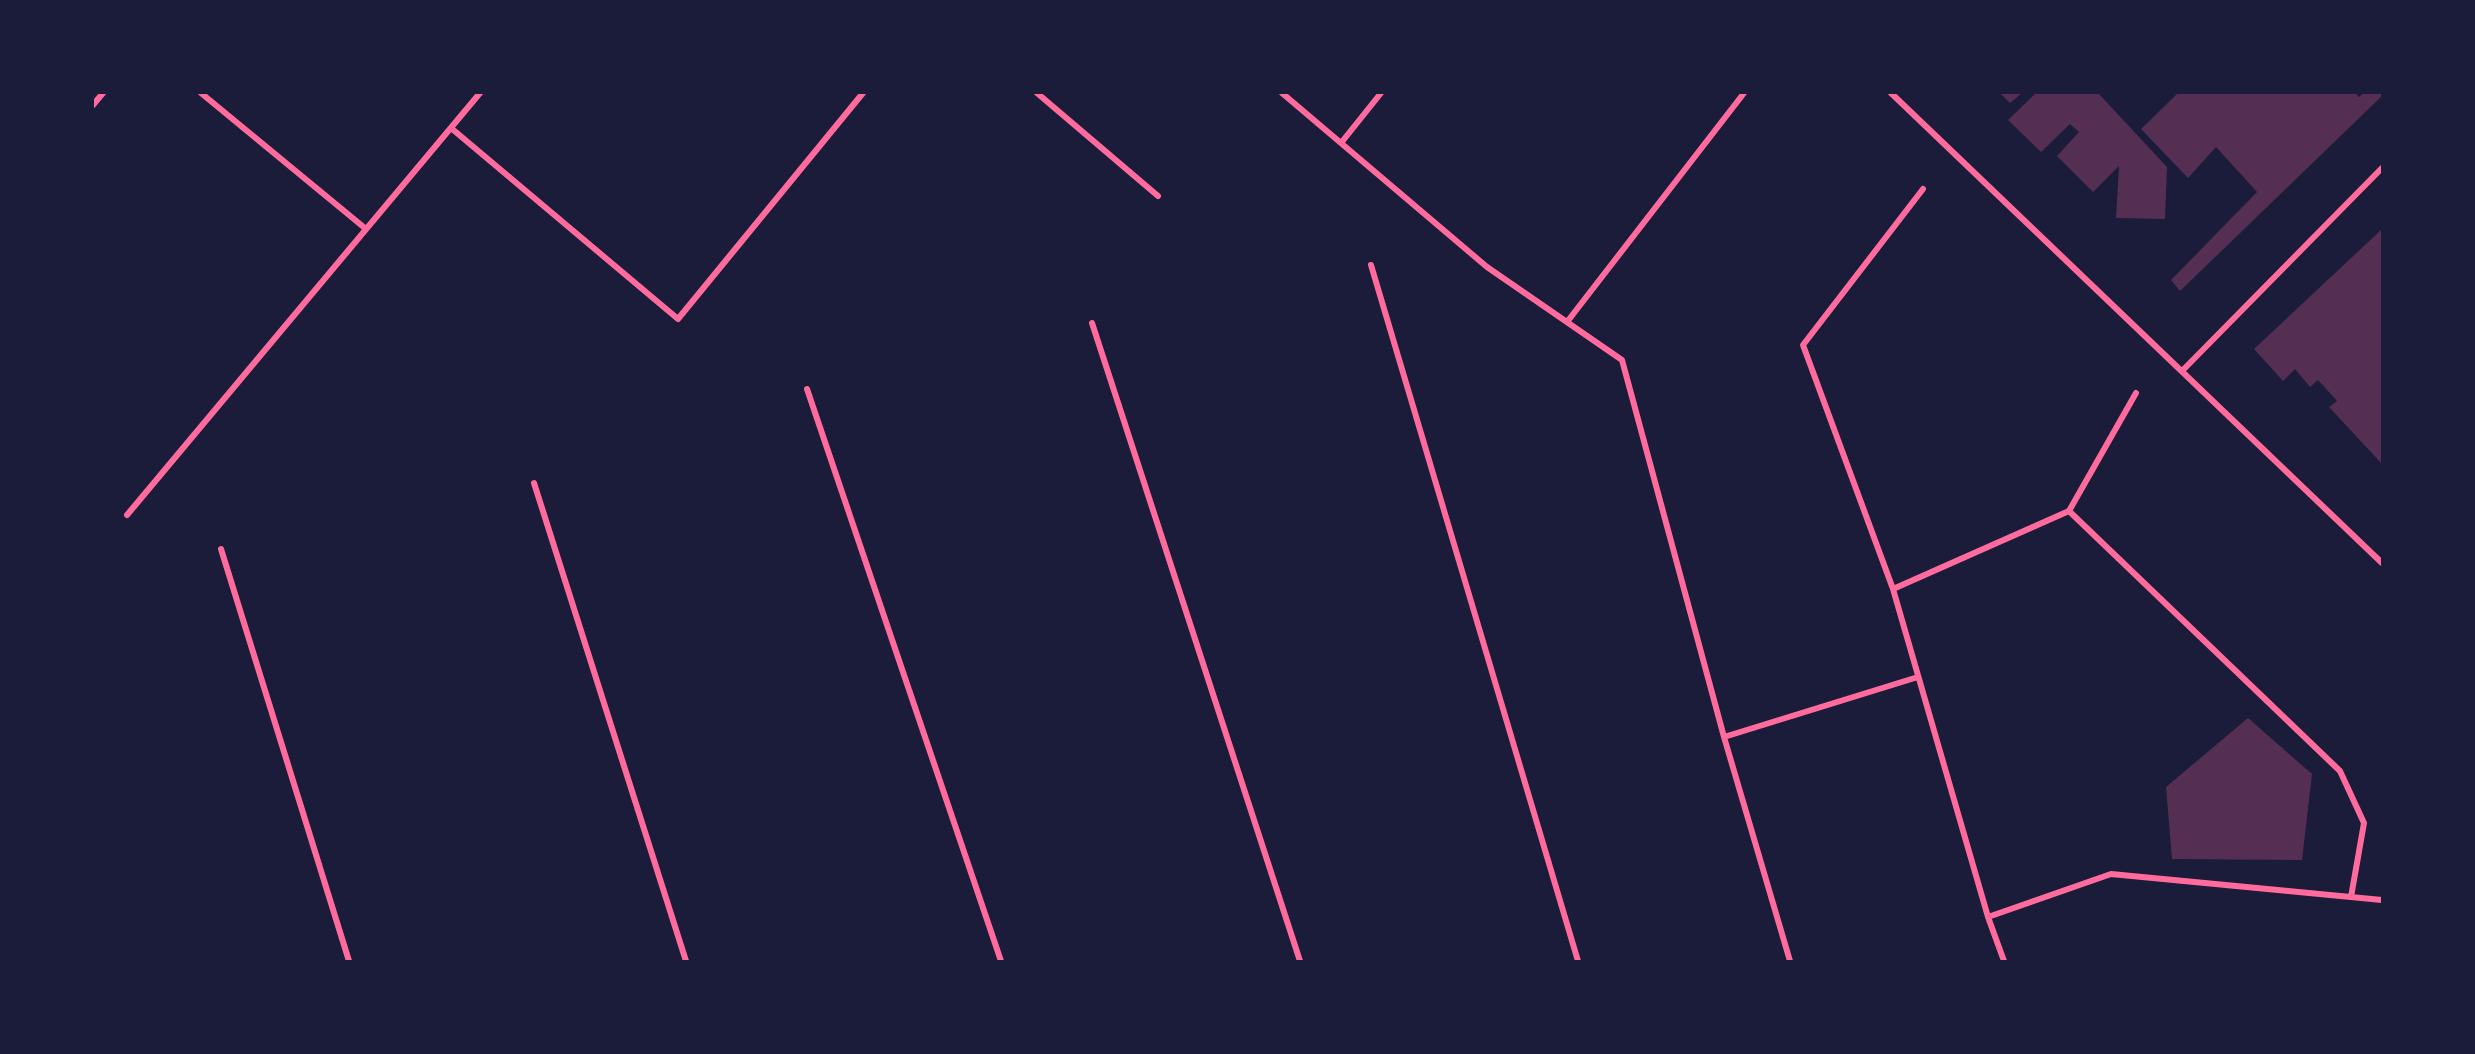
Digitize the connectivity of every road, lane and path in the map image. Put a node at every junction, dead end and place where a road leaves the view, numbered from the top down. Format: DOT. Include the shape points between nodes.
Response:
graph roads {
  1 [pos="103,93"];
  2 [pos="201,93"];
  3 [pos="480,93"];
  4 [pos="863,93"];
  5 [pos="1037,93"];
  6 [pos="1282,93"];
  7 [pos="1381,93"];
  8 [pos="1744,93"];
  9 [pos="1891,93"];
  10 [pos="93,105"];
  11 [pos="451,128"];
  12 [pos="1341,143"];
  13 [pos="2382,168"];
  14 [pos="1923,189"];
  15 [pos="1158,196"];
  16 [pos="366,229"];
  17 [pos="1371,266"];
  18 [pos="1567,322"];
  19 [pos="1092,323"];
  20 [pos="2182,371"];
  21 [pos="807,389"];
  22 [pos="2136,393"];
  23 [pos="534,483"];
  24 [pos="2069,511"];
  25 [pos="128,515"];
  26 [pos="221,549"];
  27 [pos="2382,563"];
  28 [pos="1893,590"];
  29 [pos="1918,677"];
  30 [pos="1724,737"];
  31 [pos="2351,897"];
  32 [pos="2382,900"];
  33 [pos="1988,917"];
  34 [pos="349,961"];
  35 [pos="686,961"];
  36 [pos="1001,961"];
  37 [pos="1300,961"];
  38 [pos="1578,961"];
  39 [pos="1790,961"];
  40 [pos="2004,961"];
  1 -- 10 [label="street"];
  2 -- 16 [label="street"];
  3 -- 11 [label="street"];
  4 -- 11 [label="street" via="678,319"];
  5 -- 15 [label="street"];
  6 -- 12 [label="street"];
  7 -- 12 [label="street"];
  8 -- 18 [label="street"];
  9 -- 20 [label="street"];
  11 -- 16 [label="street"];
  12 -- 18 [label="street" via="1487,267"];
  13 -- 20 [label="street"];
  14 -- 28 [label="street" via="1803,345"];
  16 -- 25 [label="street"];
  17 -- 38 [label="street"];
  18 -- 30 [label="street" via="1622,360"];
  19 -- 37 [label="street"];
  20 -- 27 [label="street"];
  21 -- 36 [label="street"];
  22 -- 24 [label="street"];
  23 -- 35 [label="street"];
  24 -- 28 [label="street"];
  24 -- 31 [label="street" via="2340,771 2364,823"];
  26 -- 34 [label="street"];
  28 -- 29 [label="street"];
  29 -- 30 [label="street"];
  29 -- 33 [label="street"];
  30 -- 39 [label="street"];
  31 -- 32 [label="street"];
  31 -- 33 [label="street" via="2111,874"];
  33 -- 40 [label="street"];
}
